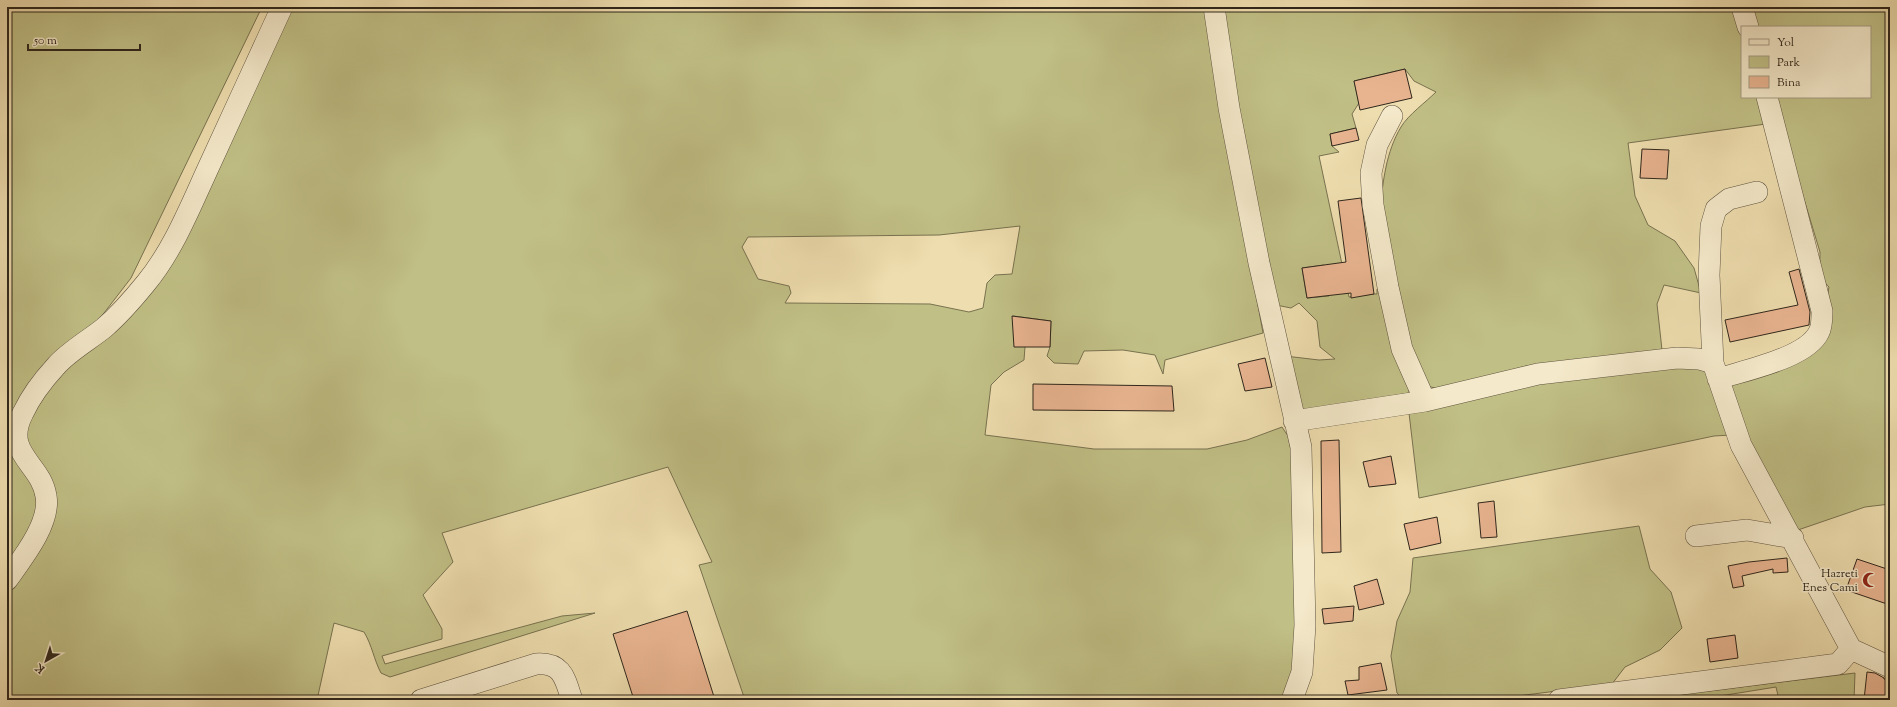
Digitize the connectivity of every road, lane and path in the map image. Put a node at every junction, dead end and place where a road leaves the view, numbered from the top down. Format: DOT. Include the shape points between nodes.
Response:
graph roads {
  1 [pos="282,7"];
  2 [pos="1214,7"];
  3 [pos="1742,7"];
  4 [pos="1748,26"];
  5 [pos="1768,98"];
  6 [pos="1392,116"];
  7 [pos="1757,192"];
  8 [pos="1716,371"];
  9 [pos="1425,401"];
  10 [pos="1294,421"];
  11 [pos="1696,536"];
  12 [pos="1793,538"];
  13 [pos="7,580"];
  14 [pos="1851,649"];
  15 [pos="1890,667"];
  16 [pos="421,700"];
  17 [pos="572,700"];
  18 [pos="1292,700"];
  19 [pos="1559,700"];
  1 -- 13 [label="street" via="191,206 163,258 146,283 123,309 56,365 23,412 18,424 17,438 26,461 41,481 46,496 45,512 23,559"];
  2 -- 10 [label="street" via="1229,108 1259,263"];
  3 -- 4 [label="street"];
  5 -- 8 [label="street" via="1822,311 1819,332 1807,346 1791,356"];
  6 -- 9 [label="street" via="1377,145 1371,172 1373,205 1402,349"];
  7 -- 8 [label="street" via="1729,198 1716,209 1711,226 1709,275"];
  8 -- 9 [label="street" via="1699,359 1677,358 1538,374"];
  8 -- 12 [label="street" via="1741,446"];
  9 -- 10 [label="street"];
  10 -- 18 [label="street" via="1301,447 1303,478 1305,625 1302,672"];
  11 -- 12 [label="street" via="1747,530"];
  12 -- 14 [label="street"];
  14 -- 15 [label="street"];
  14 -- 19 [label="street" via="1838,664"];
  16 -- 17 [label="street" via="544,663 554,666 562,673"];
}
